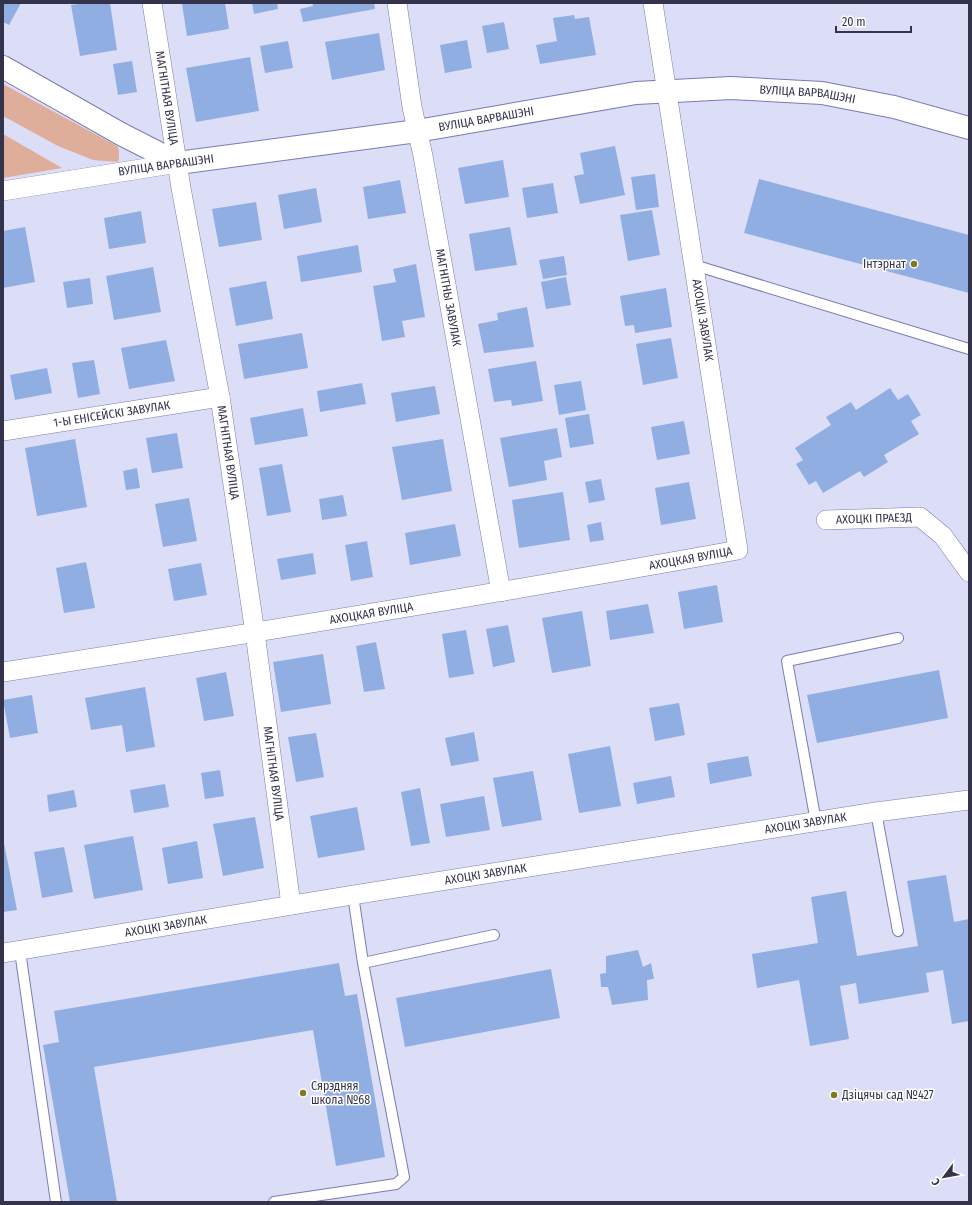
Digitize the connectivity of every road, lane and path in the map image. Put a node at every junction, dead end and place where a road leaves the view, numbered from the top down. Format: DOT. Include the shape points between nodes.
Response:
graph roads {
  1 [pos="152,3"];
  2 [pos="397,3"];
  3 [pos="653,3"];
  4 [pos="3,67"];
  5 [pos="667,91"];
  6 [pos="969,128"];
  7 [pos="417,131"];
  8 [pos="178,163"];
  9 [pos="3,191"];
  10 [pos="694,265"];
  11 [pos="969,349"];
  12 [pos="220,397"];
  13 [pos="3,431"];
  14 [pos="826,520"];
  15 [pos="738,550"];
  16 [pos="969,572"];
  17 [pos="501,592"];
  18 [pos="254,633"];
  19 [pos="898,638"];
  20 [pos="3,672"];
  21 [pos="969,800"];
  22 [pos="876,812"];
  23 [pos="816,822"];
  24 [pos="352,894"];
  25 [pos="291,905"];
  26 [pos="898,931"];
  27 [pos="494,935"];
  28 [pos="11,952"];
  29 [pos="363,962"];
  30 [pos="56,1202"];
  31 [pos="274,1202"];
  1 -- 8 [label="street, МАГНІТНАЯ ВУЛІЦА"];
  2 -- 7 [label="street, МАГНІТНЫ ЗАВУЛАК"];
  3 -- 5 [label="street, АХОЦКІ ЗАВУЛАК"];
  4 -- 8 [label="street" via="120,134"];
  5 -- 6 [label="street, ВУЛІЦА ВАРВАШЭНІ" via="731,88 822,93 894,107"];
  5 -- 7 [label="street, ВУЛІЦА ВАРВАШЭНІ" via="636,93"];
  5 -- 10 [label="street, АХОЦКІ ЗАВУЛАК"];
  7 -- 8 [label="street, ВУЛІЦА ВАРВАШЭНІ"];
  7 -- 17 [label="street, МАГНІТНЫ ЗАВУЛАК"];
  8 -- 9 [label="street, ВУЛІЦА ВАРВАШЭНІ"];
  8 -- 12 [label="street, МАГНІТНАЯ ВУЛІЦА"];
  10 -- 11 [label="lane"];
  10 -- 15 [label="street, АХОЦКІ ЗАВУЛАК"];
  12 -- 13 [label="street, 1-Ы ЕНІСЕЙСКІ ЗАВУЛАК"];
  12 -- 18 [label="street, МАГНІТНАЯ ВУЛІЦА"];
  14 -- 16 [label="street, АХОЦКІ ПРАЕЗД" via="920,517 943,536"];
  15 -- 17 [label="street, АХОЦКАЯ ВУЛІЦА"];
  17 -- 18 [label="street, АХОЦКАЯ ВУЛІЦА"];
  18 -- 20 [label="street, АХОЦКАЯ ВУЛІЦА"];
  18 -- 25 [label="street, МАГНІТНАЯ ВУЛІЦА"];
  19 -- 23 [label="lane" via="787,661"];
  21 -- 22 [label="street, АХОЦКІ ЗАВУЛАК"];
  22 -- 23 [label="street, АХОЦКІ ЗАВУЛАК"];
  22 -- 26 [label="lane"];
  23 -- 24 [label="street, АХОЦКІ ЗАВУЛАК"];
  24 -- 25 [label="street, АХОЦКІ ЗАВУЛАК"];
  24 -- 29 [label="lane"];
  25 -- 28 [label="street, АХОЦКІ ЗАВУЛАК"];
  27 -- 29 [label="lane"];
  28 -- 30 [label="lane"];
  29 -- 31 [label="lane" via="404,1177 396,1184"];
}
